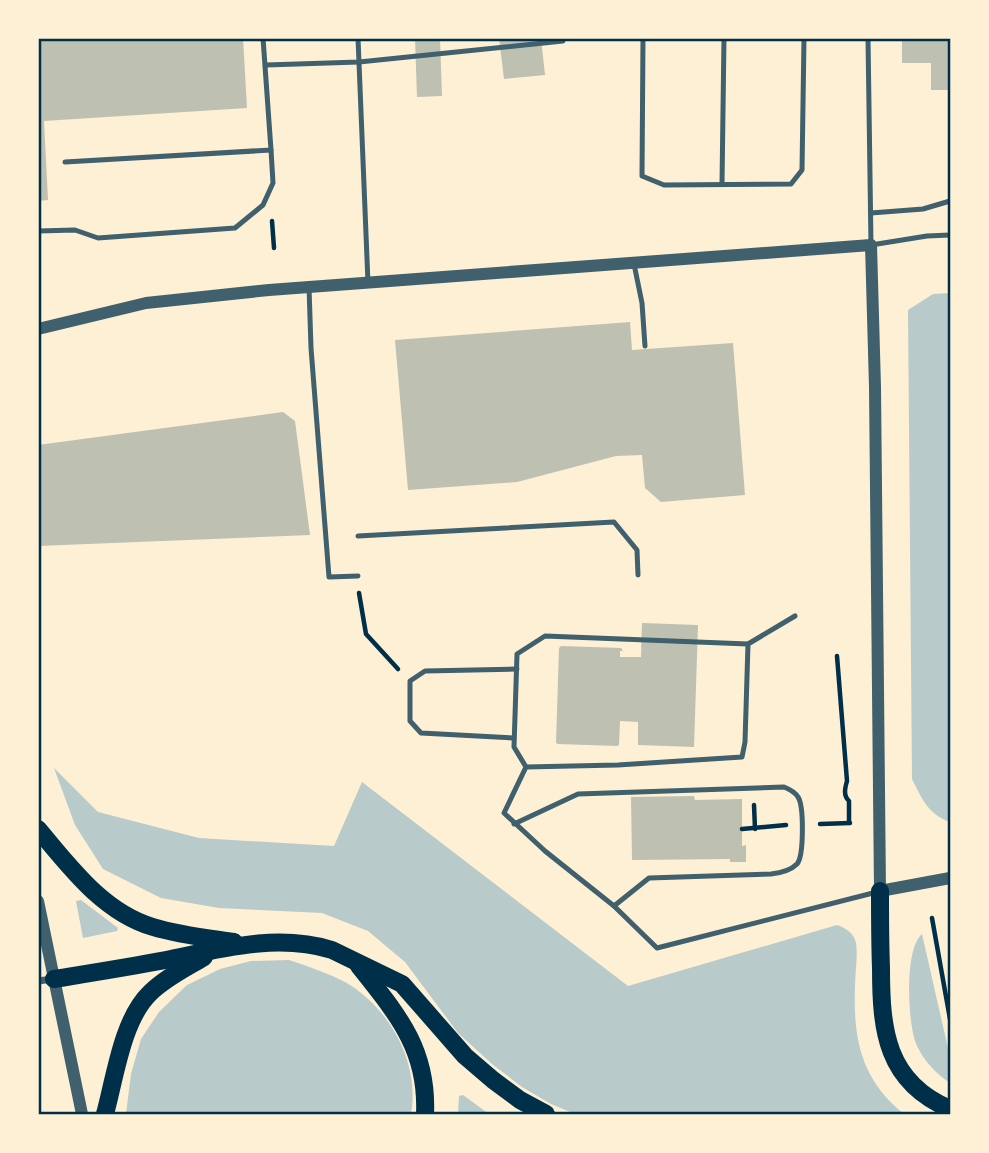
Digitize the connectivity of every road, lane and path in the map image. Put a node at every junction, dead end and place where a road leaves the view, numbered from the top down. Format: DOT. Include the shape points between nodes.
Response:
graph roads {
  1 [pos="263,38"];
  2 [pos="358,38"];
  3 [pos="563,38"];
  4 [pos="643,38"];
  5 [pos="724,38"];
  6 [pos="804,38"];
  7 [pos="869,38"];
  8 [pos="359,62"];
  9 [pos="266,65"];
  10 [pos="271,149"];
  11 [pos="65,162"];
  12 [pos="722,184"];
  13 [pos="950,201"];
  14 [pos="871,213"];
  15 [pos="272,221"];
  16 [pos="38,232"];
  17 [pos="950,234"];
  18 [pos="871,245"];
  19 [pos="274,248"];
  20 [pos="634,264"];
  21 [pos="368,283"];
  22 [pos="309,287"];
  23 [pos="38,329"];
  24 [pos="645,346"];
  25 [pos="358,536"];
  26 [pos="638,575"];
  27 [pos="358,576"];
  28 [pos="357,585"];
  29 [pos="795,616"];
  30 [pos="748,643"];
  31 [pos="837,656"];
  32 [pos="517,669"];
  33 [pos="410,681"];
  34 [pos="514,738"];
  35 [pos="526,767"];
  36 [pos="514,824"];
  37 [pos="793,824"];
  38 [pos="808,824"];
  39 [pos="38,829"];
  40 [pos="743,829"];
  41 [pos="950,878"];
  42 [pos="880,891"];
  43 [pos="38,901"];
  44 [pos="614,906"];
  45 [pos="932,918"];
  46 [pos="251,944"];
  47 [pos="215,950"];
  48 [pos="354,960"];
  49 [pos="46,980"];
  50 [pos="950,1019"];
  51 [pos="950,1109"];
  52 [pos="82,1115"];
  53 [pos="106,1115"];
  54 [pos="425,1115"];
  55 [pos="546,1115"];
  1 -- 9 [label="lane"];
  2 -- 8 [label="lane"];
  3 -- 8 [label="lane"];
  4 -- 12 [label="lane" via="642,176 664,185"];
  5 -- 12 [label="lane"];
  6 -- 12 [label="lane" via="802,170 791,184"];
  7 -- 14 [label="lane"];
  8 -- 9 [label="lane"];
  8 -- 21 [label="lane"];
  9 -- 10 [label="lane"];
  10 -- 11 [label="lane"];
  10 -- 16 [label="lane" via="273,183 263,205 235,228 98,238 75,230"];
  13 -- 14 [label="lane" via="923,209"];
  14 -- 18 [label="lane"];
  15 -- 19 [label="path"];
  17 -- 18 [label="lane"];
  18 -- 20 [label="street"];
  18 -- 42 [label="street"];
  20 -- 21 [label="street"];
  20 -- 24 [label="lane"];
  21 -- 22 [label="street"];
  22 -- 23 [label="street" via="146,303"];
  22 -- 27 [label="lane" via="329,577"];
  25 -- 26 [label="lane" via="614,522 637,550"];
  28 -- 33 [label="path" via="366,634"];
  29 -- 30 [label="lane"];
  30 -- 32 [label="lane" via="545,636 517,654"];
  30 -- 35 [label="lane" via="742,757"];
  31 -- 38 [label="path" via="847,780 844,791 852,823"];
  32 -- 33 [label="lane" via="425,671"];
  32 -- 34 [label="lane"];
  33 -- 34 [label="lane" via="410,721 421,733"];
  34 -- 35 [label="lane"];
  35 -- 36 [label="lane" via="504,813"];
  36 -- 44 [label="lane"];
  36 -- 44 [label="lane" via="578,794 785,787 798,798 802,824 796,865 771,874 649,878"];
  37 -- 40 [label="path"];
  39 -- 46 [label="main road" via="91,889 133,918 173,933"];
  41 -- 42 [label="street"];
  42 -- 44 [label="lane" via="657,948"];
  42 -- 51 [label="main road" via="881,1004 890,1048 910,1084"];
  43 -- 49 [label="street"];
  45 -- 50 [label="path"];
  46 -- 47 [label="main road"];
  46 -- 48 [label="main road" via="310,944"];
  47 -- 49 [label="main road"];
  47 -- 53 [label="main road" via="161,984 140,1005 126,1033"];
  48 -- 54 [label="main road" via="409,1035 424,1077"];
  48 -- 55 [label="main road" via="402,985 465,1056"];
  49 -- 52 [label="street"];
}
